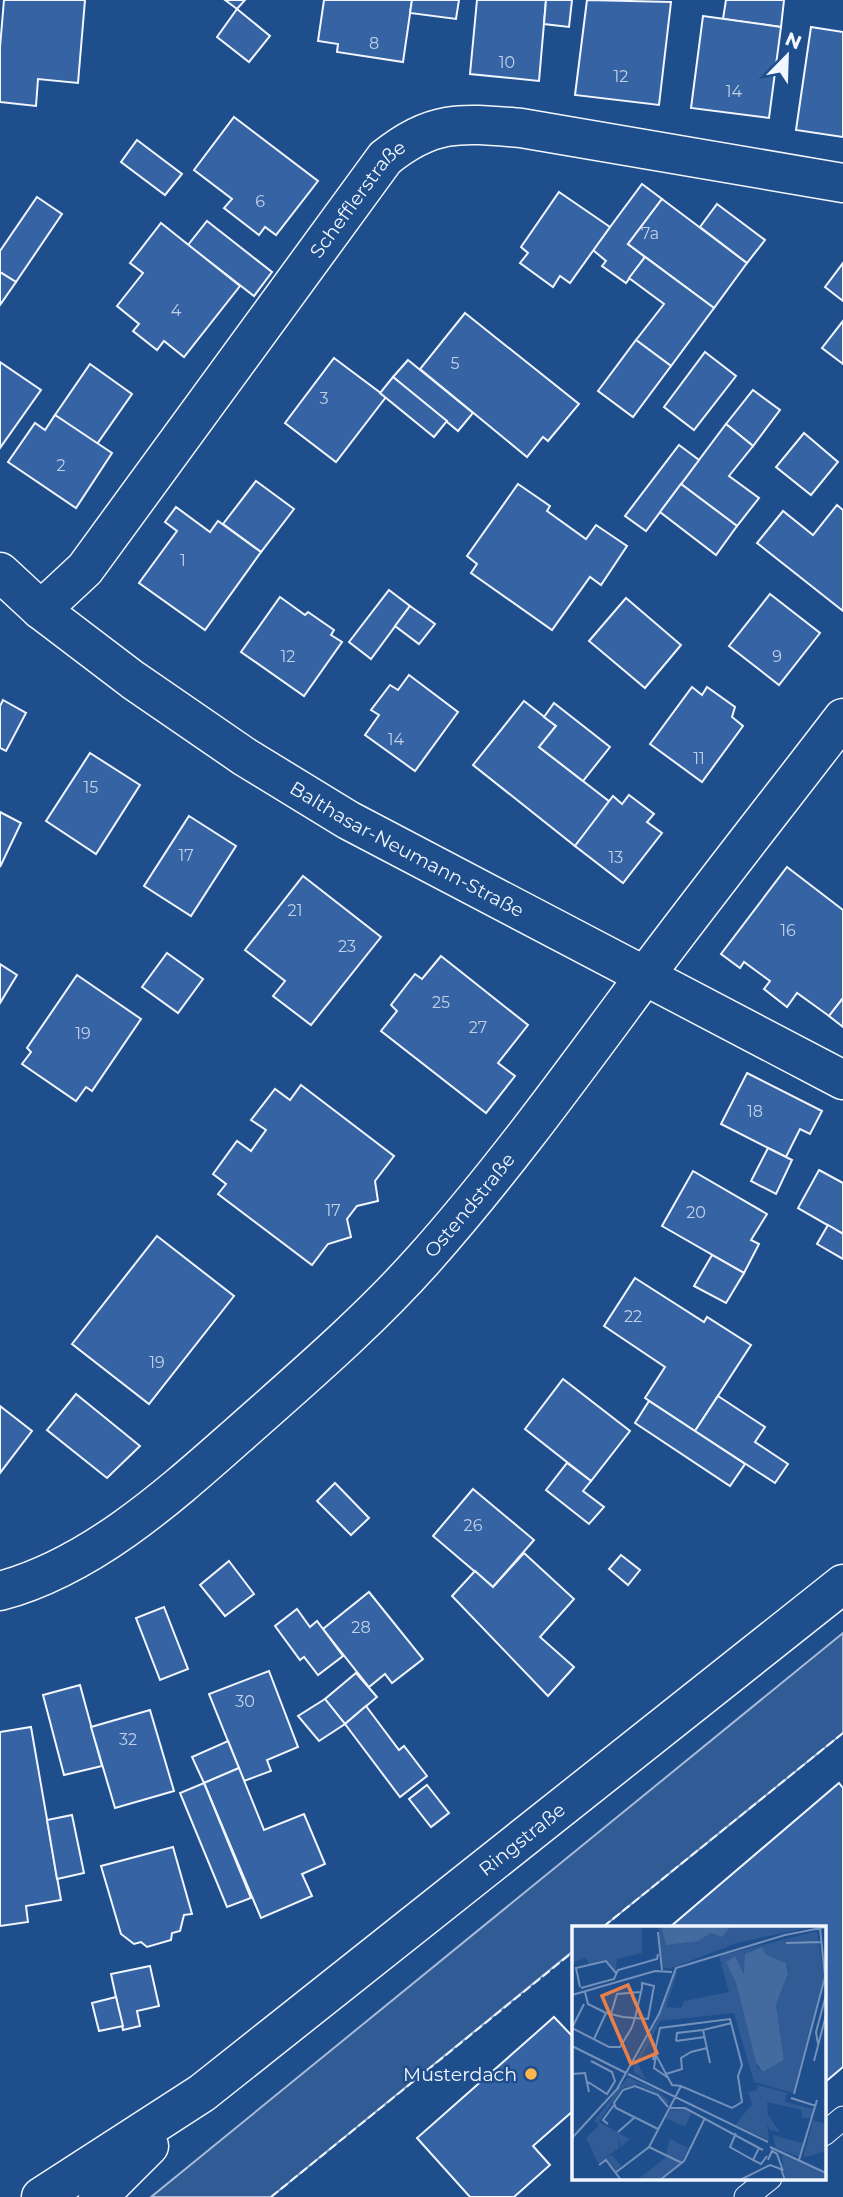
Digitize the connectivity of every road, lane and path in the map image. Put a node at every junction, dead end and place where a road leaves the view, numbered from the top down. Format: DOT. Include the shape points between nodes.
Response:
graph roads {
  1 [pos="843,184"];
  2 [pos="0,572"];
  3 [pos="41,610"];
  4 [pos="843,718"];
  5 [pos="645,976"];
  6 [pos="843,1080"];
  7 [pos="843,1584"];
  8 [pos="0,1591"];
  9 [pos="202,2093"];
  10 [pos="843,2118"];
  11 [pos="826,2132"];
  12 [pos="767,2180"];
  13 [pos="41,2197"];
  14 [pos="98,2197"];
  15 [pos="746,2197"];
  1 -- 3 [label="street, Schefflerstraße" via="520,128 468,123 434,128 385,158 85,569"];
  2 -- 3 [label="street, Balthasar-Neumann-Straße"];
  3 -- 5 [label="street, Balthasar-Neumann-Straße" via="245,757 348,820"];
  4 -- 5 [label="street, Ostendstraße"];
  5 -- 6 [label="street, Balthasar-Neumann-Straße"];
  5 -- 8 [label="street, Ostendstraße" via="481,1192 364,1322 148,1510 60,1567"];
  7 -- 9 [label="street, Ringstraße"];
  9 -- 13 [label="street, Ringstraße"];
  9 -- 14 [label="street, Ringstraße"];
  10 -- 11 [label="lane"];
  12 -- 15 [label="lane"];
}
